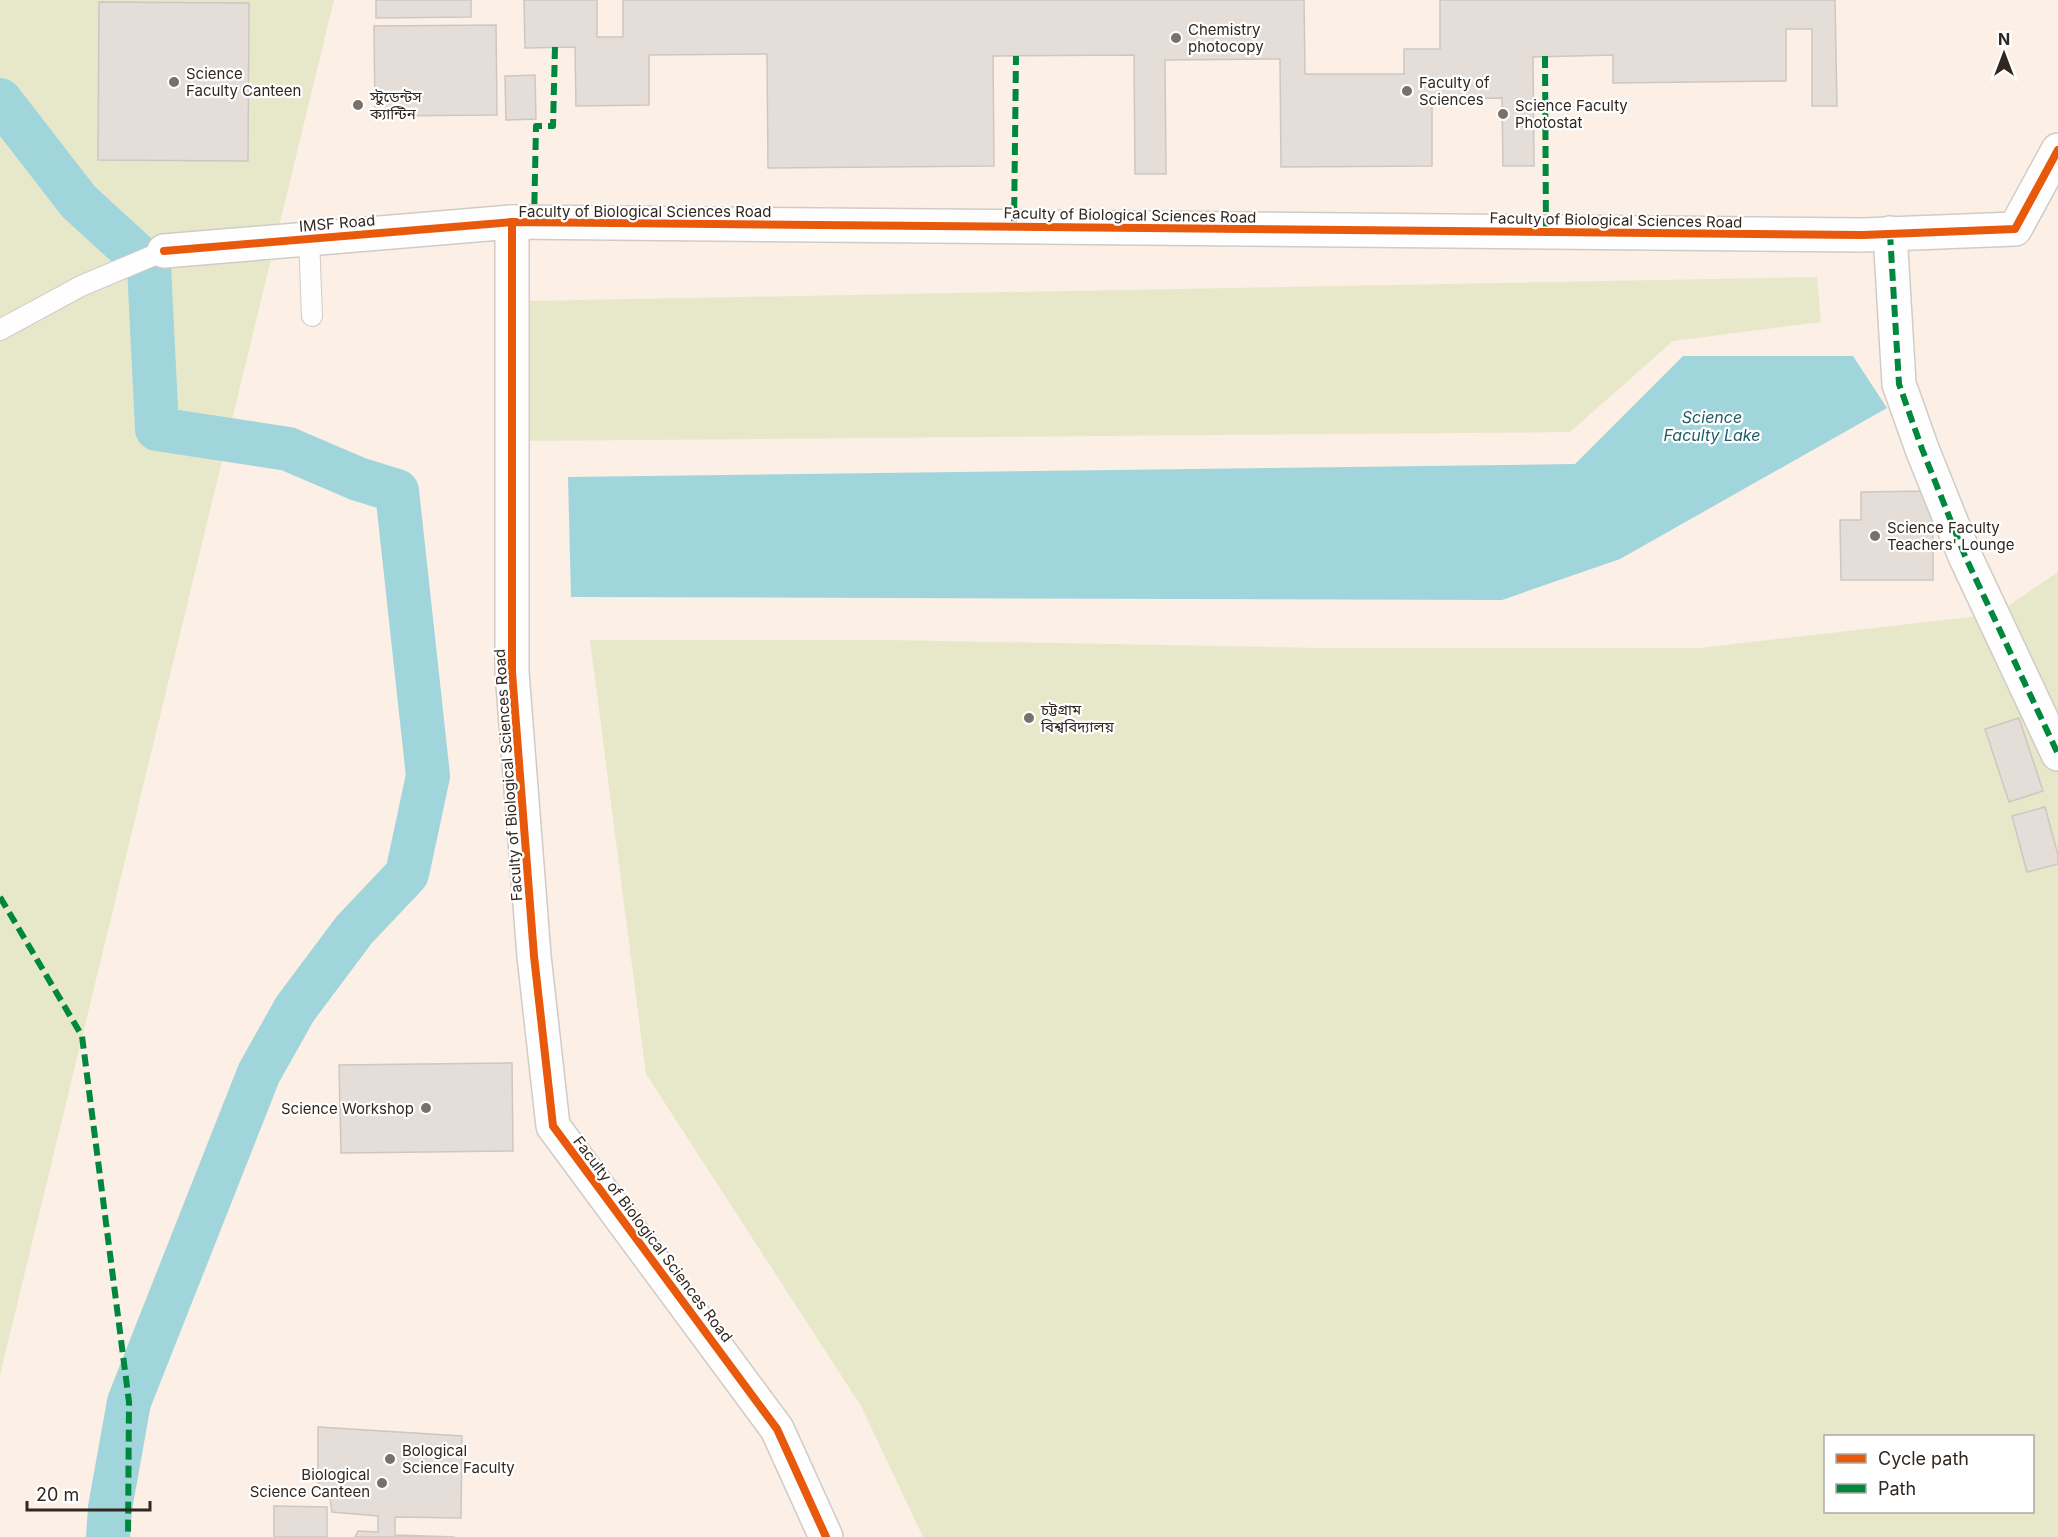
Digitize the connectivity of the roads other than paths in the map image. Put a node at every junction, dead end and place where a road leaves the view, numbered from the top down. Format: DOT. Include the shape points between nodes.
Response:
graph roads {
  1 [pos="2058,150"];
  2 [pos="512,222"];
  3 [pos="1890,233"];
  4 [pos="309,239"];
  5 [pos="164,251"];
  6 [pos="312,315"];
  7 [pos="0,330"];
  8 [pos="2058,754"];
  9 [pos="826,1537"];
  1 -- 3 [label="street, Faculty of Biological Sciences Road" via="2016,229"];
  2 -- 3 [label="street, Faculty of Biological Sciences Road"];
  2 -- 4 [label="street, IMSF Road"];
  2 -- 9 [label="street, Faculty of Biological Sciences Road" via="512,672 534,956 553,1126 777,1429"];
  3 -- 8 [label="street" via="1899,384 1965,556"];
  4 -- 5 [label="street, IMSF Road"];
  4 -- 6 [label="lane"];
  5 -- 7 [label="lane, IMSF Road" via="81,286"];
}
